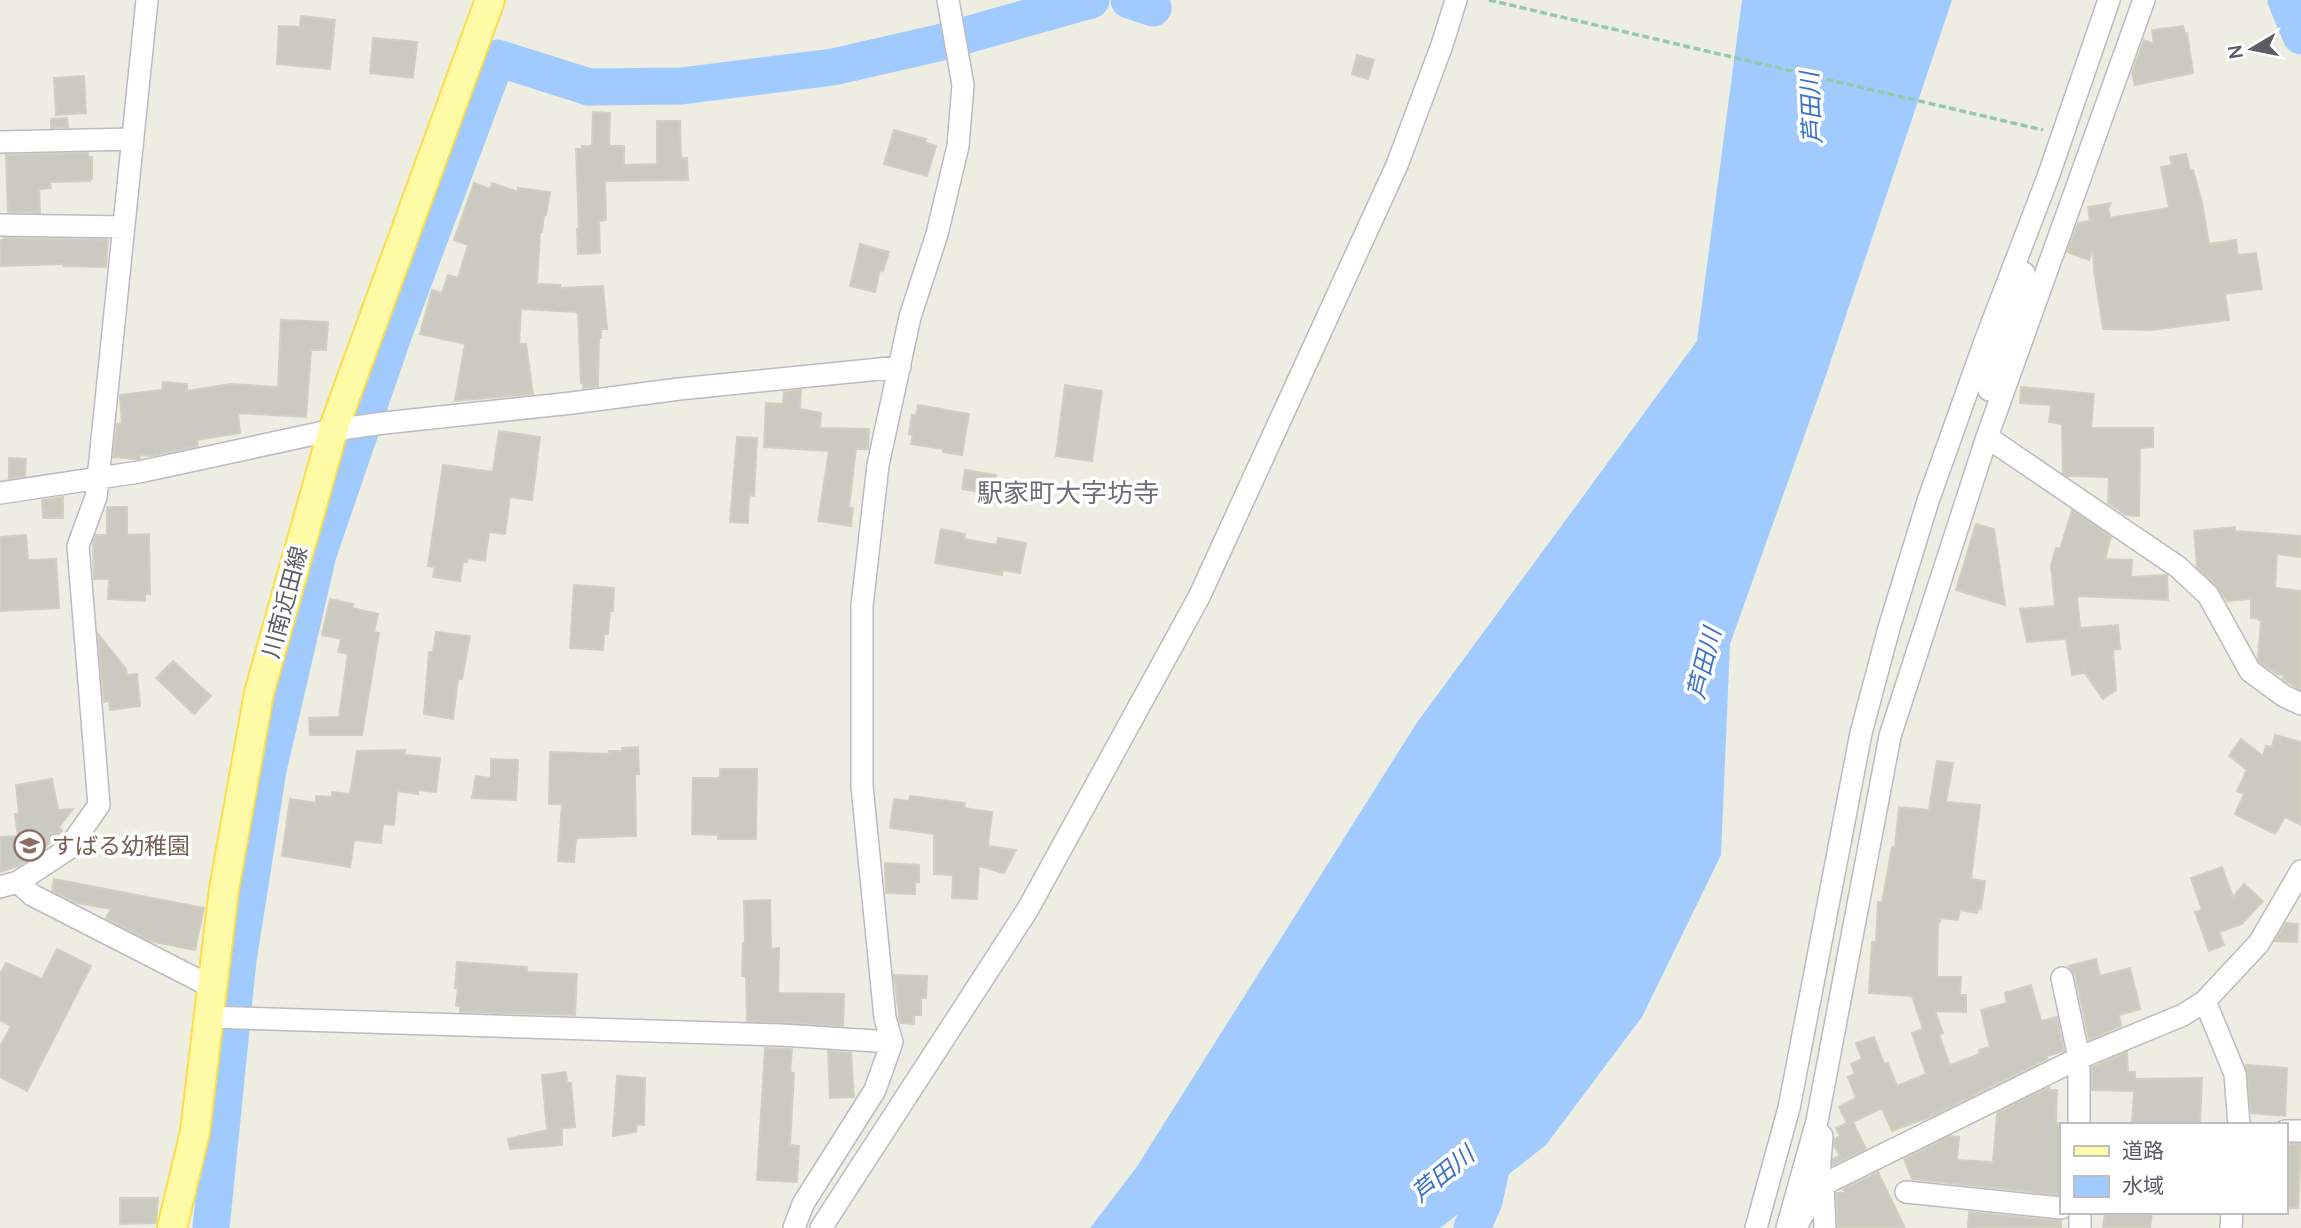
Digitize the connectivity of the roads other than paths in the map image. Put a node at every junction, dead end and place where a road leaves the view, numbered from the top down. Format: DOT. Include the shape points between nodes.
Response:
graph roads {
  1 [pos="148,0"];
  2 [pos="490,0"];
  3 [pos="948,0"];
  4 [pos="1455,0"];
  5 [pos="2109,0"];
  6 [pos="2144,0"];
  7 [pos="133,139"];
  8 [pos="0,142"];
  9 [pos="0,225"];
  10 [pos="124,227"];
  11 [pos="2024,239"];
  12 [pos="900,367"];
  13 [pos="1997,407"];
  14 [pos="332,430"];
  15 [pos="1987,437"];
  16 [pos="98,479"];
  17 [pos="0,493"];
  18 [pos="2301,704"];
  19 [pos="2301,871"];
  20 [pos="9,884"];
  21 [pos="2062,978"];
  22 [pos="212,987"];
  23 [pos="2205,1000"];
  24 [pos="209,1017"];
  25 [pos="892,1042"];
  26 [pos="2078,1058"];
  27 [pos="1817,1121"];
  28 [pos="2079,1123"];
  29 [pos="2239,1123"];
  30 [pos="1821,1187"];
  31 [pos="1906,1192"];
  32 [pos="2060,1208"];
  33 [pos="172,1228"];
  34 [pos="794,1228"];
  35 [pos="821,1228"];
  36 [pos="1756,1228"];
  37 [pos="1787,1228"];
  38 [pos="1795,1228"];
  39 [pos="1825,1228"];
  1 -- 7 [label="street"];
  2 -- 14 [label="main road, 川南近田線"];
  3 -- 12 [label="street" via="963,85 958,146"];
  4 -- 35 [label="street" via="1397,165 1199,597 1028,909"];
  5 -- 11 [label="street"];
  6 -- 13 [label="street"];
  7 -- 8 [label="street"];
  7 -- 10 [label="street"];
  9 -- 10 [label="street"];
  10 -- 16 [label="street"];
  11 -- 13 [label="street" via="2030,247 2029,258 1988,392"];
  11 -- 36 [label="street" via="1937,475 1889,628 1861,733 1789,1108"];
  12 -- 14 [label="street"];
  12 -- 25 [label="street" via="878,465 862,606 862,786"];
  13 -- 15 [label="street"];
  14 -- 16 [label="street"];
  14 -- 22 [label="main road, 川南近田線" via="259,693 224,889"];
  15 -- 18 [label="street" via="2178,567 2208,595 2250,671"];
  15 -- 27 [label="street" via="1890,736"];
  16 -- 17 [label="street"];
  16 -- 20 [label="street" via="78,546 99,805 68,849"];
  19 -- 23 [label="street" via="2259,943"];
  20 -- 22 [label="street"];
  21 -- 26 [label="street"];
  22 -- 24 [label="main road, 川南近田線"];
  23 -- 26 [label="street" via="2183,1015"];
  23 -- 29 [label="street" via="2235,1074"];
  24 -- 25 [label="street"];
  24 -- 33 [label="main road, 川南近田線" via="195,1132"];
  25 -- 34 [label="street" via="875,1090 803,1205"];
  26 -- 28 [label="street"];
  26 -- 30 [label="street"];
  27 -- 30 [label="street" via="1823,1140"];
  27 -- 37 [label="street"];
  30 -- 38 [label="street"];
  30 -- 39 [label="street"];
  31 -- 32 [label="street"];
}
